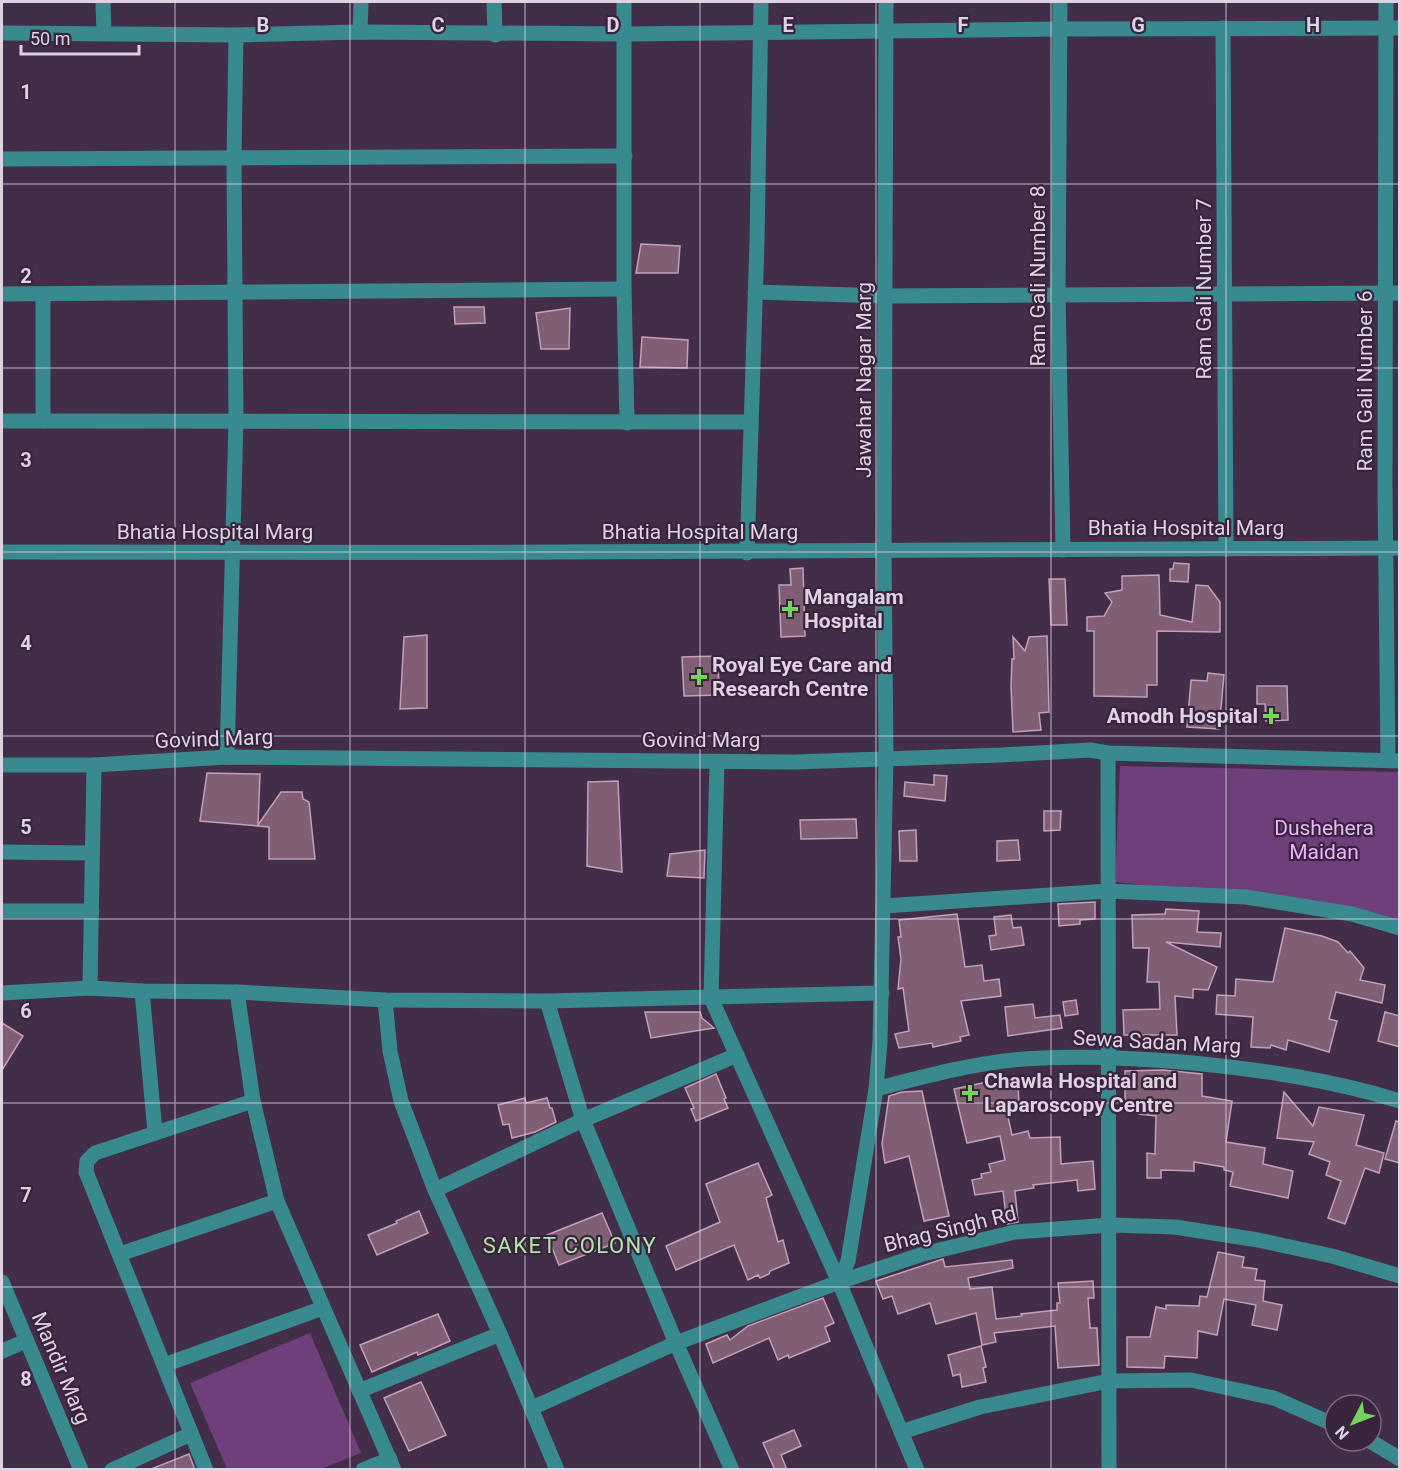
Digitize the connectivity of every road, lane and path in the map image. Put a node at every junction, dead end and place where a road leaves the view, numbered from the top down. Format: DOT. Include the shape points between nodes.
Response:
graph roads {
  1 [pos="103,2"];
  2 [pos="361,2"];
  3 [pos="495,2"];
  4 [pos="624,2"];
  5 [pos="761,2"];
  6 [pos="886,2"];
  7 [pos="1060,2"];
  8 [pos="1386,2"];
  9 [pos="1223,28"];
  10 [pos="1393,28"];
  11 [pos="1060,29"];
  12 [pos="887,30"];
  13 [pos="360,32"];
  14 [pos="761,32"];
  15 [pos="2,33"];
  16 [pos="104,33"];
  17 [pos="625,34"];
  18 [pos="236,35"];
  19 [pos="495,35"];
  20 [pos="625,156"];
  21 [pos="2,159"];
  22 [pos="234,160"];
  23 [pos="624,289"];
  24 [pos="235,292"];
  25 [pos="755,292"];
  26 [pos="1393,293"];
  27 [pos="2,294"];
  28 [pos="43,294"];
  29 [pos="1058,294"];
  30 [pos="1225,294"];
  31 [pos="885,296"];
  32 [pos="2,421"];
  33 [pos="43,421"];
  34 [pos="236,421"];
  35 [pos="751,422"];
  36 [pos="627,423"];
  37 [pos="1393,548"];
  38 [pos="1226,549"];
  39 [pos="1062,550"];
  40 [pos="884,551"];
  41 [pos="2,552"];
  42 [pos="233,553"];
  43 [pos="747,553"];
  44 [pos="1108,753"];
  45 [pos="227,757"];
  46 [pos="886,758"];
  47 [pos="1394,760"];
  48 [pos="717,762"];
  49 [pos="2,765"];
  50 [pos="94,765"];
  51 [pos="2,852"];
  52 [pos="92,852"];
  53 [pos="1107,891"];
  54 [pos="884,906"];
  55 [pos="2,911"];
  56 [pos="92,911"];
  57 [pos="1400,928"];
  58 [pos="90,988"];
  59 [pos="142,991"];
  60 [pos="237,992"];
  61 [pos="2,993"];
  62 [pos="882,993"];
  63 [pos="711,998"];
  64 [pos="385,1000"];
  65 [pos="547,1001"];
  66 [pos="737,1055"];
  67 [pos="1109,1057"];
  68 [pos="876,1089"];
  69 [pos="253,1101"];
  70 [pos="1400,1101"];
  71 [pos="584,1120"];
  72 [pos="155,1132"];
  73 [pos="435,1190"];
  74 [pos="276,1201"];
  75 [pos="1110,1225"];
  76 [pos="120,1254"];
  77 [pos="1400,1276"];
  78 [pos="2,1282"];
  79 [pos="839,1282"];
  80 [pos="323,1308"];
  81 [pos="500,1334"];
  82 [pos="26,1341"];
  83 [pos="676,1342"];
  84 [pos="2,1351"];
  85 [pos="164,1365"];
  86 [pos="1110,1381"];
  87 [pos="359,1391"];
  88 [pos="532,1408"];
  89 [pos="1323,1420"];
  90 [pos="901,1432"];
  91 [pos="191,1434"];
  92 [pos="1383,1449"];
  93 [pos="1400,1460"];
  94 [pos="392,1464"];
  95 [pos="81,1470"];
  96 [pos="112,1470"];
  97 [pos="206,1470"];
  98 [pos="363,1470"];
  99 [pos="557,1470"];
  100 [pos="732,1470"];
  101 [pos="917,1470"];
  102 [pos="1109,1470"];
  1 -- 16 [label="street"];
  2 -- 13 [label="street"];
  3 -- 19 [label="street"];
  4 -- 17 [label="street"];
  5 -- 14 [label="street"];
  6 -- 12 [label="street, Jawahar Nagar Marg"];
  7 -- 11 [label="street, Ram Gali Number 8"];
  8 -- 10 [label="street, Ram Gali Number 6"];
  9 -- 10 [label="street"];
  9 -- 11 [label="street"];
  9 -- 30 [label="street, Ram Gali Number 7"];
  10 -- 26 [label="street, Ram Gali Number 6"];
  11 -- 12 [label="street"];
  11 -- 29 [label="street, Ram Gali Number 8"];
  12 -- 14 [label="street"];
  12 -- 31 [label="street, Jawahar Nagar Marg"];
  13 -- 18 [label="street"];
  13 -- 19 [label="street"];
  14 -- 17 [label="street"];
  14 -- 25 [label="street"];
  15 -- 16 [label="street"];
  16 -- 18 [label="street"];
  17 -- 19 [label="street"];
  17 -- 20 [label="street"];
  18 -- 22 [label="street"];
  20 -- 22 [label="street"];
  20 -- 23 [label="street"];
  21 -- 22 [label="street"];
  22 -- 24 [label="street"];
  23 -- 24 [label="street"];
  23 -- 36 [label="street"];
  24 -- 28 [label="street"];
  24 -- 34 [label="street"];
  25 -- 31 [label="street"];
  25 -- 35 [label="street"];
  26 -- 30 [label="street"];
  26 -- 37 [label="street, Ram Gali Number 6"];
  27 -- 28 [label="street"];
  28 -- 33 [label="street"];
  29 -- 30 [label="street"];
  29 -- 31 [label="street"];
  29 -- 39 [label="street, Ram Gali Number 8"];
  30 -- 38 [label="street, Ram Gali Number 7"];
  31 -- 40 [label="street, Jawahar Nagar Marg"];
  32 -- 33 [label="street"];
  33 -- 34 [label="street"];
  34 -- 36 [label="street"];
  34 -- 42 [label="street"];
  35 -- 36 [label="street"];
  35 -- 43 [label="street"];
  37 -- 38 [label="street, Bhatia Hospital Marg"];
  37 -- 47 [label="street, Ram Gali Number 6"];
  38 -- 39 [label="street, Bhatia Hospital Marg"];
  39 -- 40 [label="street, Bhatia Hospital Marg"];
  40 -- 43 [label="street, Bhatia Hospital Marg"];
  40 -- 46 [label="street, Jawahar Nagar Marg"];
  41 -- 42 [label="street, Bhatia Hospital Marg"];
  42 -- 43 [label="street, Bhatia Hospital Marg"];
  42 -- 45 [label="street"];
  44 -- 46 [label="street, Govind Marg" via="1090,750"];
  44 -- 47 [label="street, Govind Marg"];
  44 -- 53 [label="street"];
  45 -- 48 [label="street, Govind Marg"];
  45 -- 50 [label="street, Govind Marg"];
  46 -- 48 [label="street, Govind Marg"];
  46 -- 54 [label="street, Jawahar Nagar Marg"];
  48 -- 63 [label="street"];
  49 -- 50 [label="street, Govind Marg"];
  50 -- 52 [label="street"];
  51 -- 52 [label="street"];
  52 -- 56 [label="street"];
  53 -- 54 [label="street"];
  53 -- 57 [label="street" via="1246,897 1352,914"];
  53 -- 67 [label="street"];
  54 -- 62 [label="street, Jawahar Nagar Marg"];
  55 -- 56 [label="street"];
  56 -- 58 [label="street"];
  58 -- 59 [label="street"];
  58 -- 61 [label="street"];
  59 -- 60 [label="street"];
  59 -- 72 [label="street"];
  60 -- 64 [label="street"];
  60 -- 69 [label="street"];
  62 -- 63 [label="street"];
  62 -- 68 [label="street, Jawahar Nagar Marg"];
  63 -- 65 [label="street"];
  63 -- 66 [label="street"];
  64 -- 65 [label="street"];
  64 -- 73 [label="street" via="390,1051 401,1101"];
  65 -- 71 [label="street"];
  66 -- 71 [label="street"];
  66 -- 79 [label="street"];
  67 -- 68 [label="street, Sewa Sadan Marg" via="1011,1061 945,1071"];
  67 -- 70 [label="street, Sewa Sadan Marg" via="1256,1069 1324,1081"];
  67 -- 75 [label="street"];
  68 -- 79 [label="street, Jawahar Nagar Marg" via="848,1261"];
  69 -- 72 [label="street"];
  69 -- 74 [label="street"];
  71 -- 73 [label="street"];
  71 -- 83 [label="street"];
  72 -- 76 [label="street" via="95,1154 87,1161 86,1172"];
  73 -- 81 [label="street"];
  74 -- 76 [label="street"];
  74 -- 80 [label="street"];
  75 -- 77 [label="street, Bhag Singh Rd" via="1175,1227 1258,1240"];
  75 -- 79 [label="street, Bhag Singh Rd" via="1015,1232 923,1254"];
  75 -- 86 [label="street"];
  76 -- 85 [label="street"];
  78 -- 82 [label="street, Mandir Marg"];
  79 -- 83 [label="street, Bhag Singh Rd"];
  79 -- 90 [label="street"];
  80 -- 85 [label="street"];
  80 -- 87 [label="street"];
  81 -- 87 [label="street"];
  81 -- 88 [label="street"];
  82 -- 84 [label="street"];
  82 -- 95 [label="street, Mandir Marg"];
  83 -- 88 [label="street, Bhag Singh Rd"];
  83 -- 100 [label="street"];
  85 -- 91 [label="street"];
  86 -- 89 [label="street" via="1191,1380 1274,1398"];
  86 -- 90 [label="street" via="980,1407"];
  86 -- 102 [label="street"];
  87 -- 94 [label="street"];
  88 -- 99 [label="street"];
  90 -- 101 [label="street"];
  91 -- 96 [label="street"];
  91 -- 97 [label="street"];
  92 -- 93 [label="street"];
  94 -- 98 [label="street"];
}
